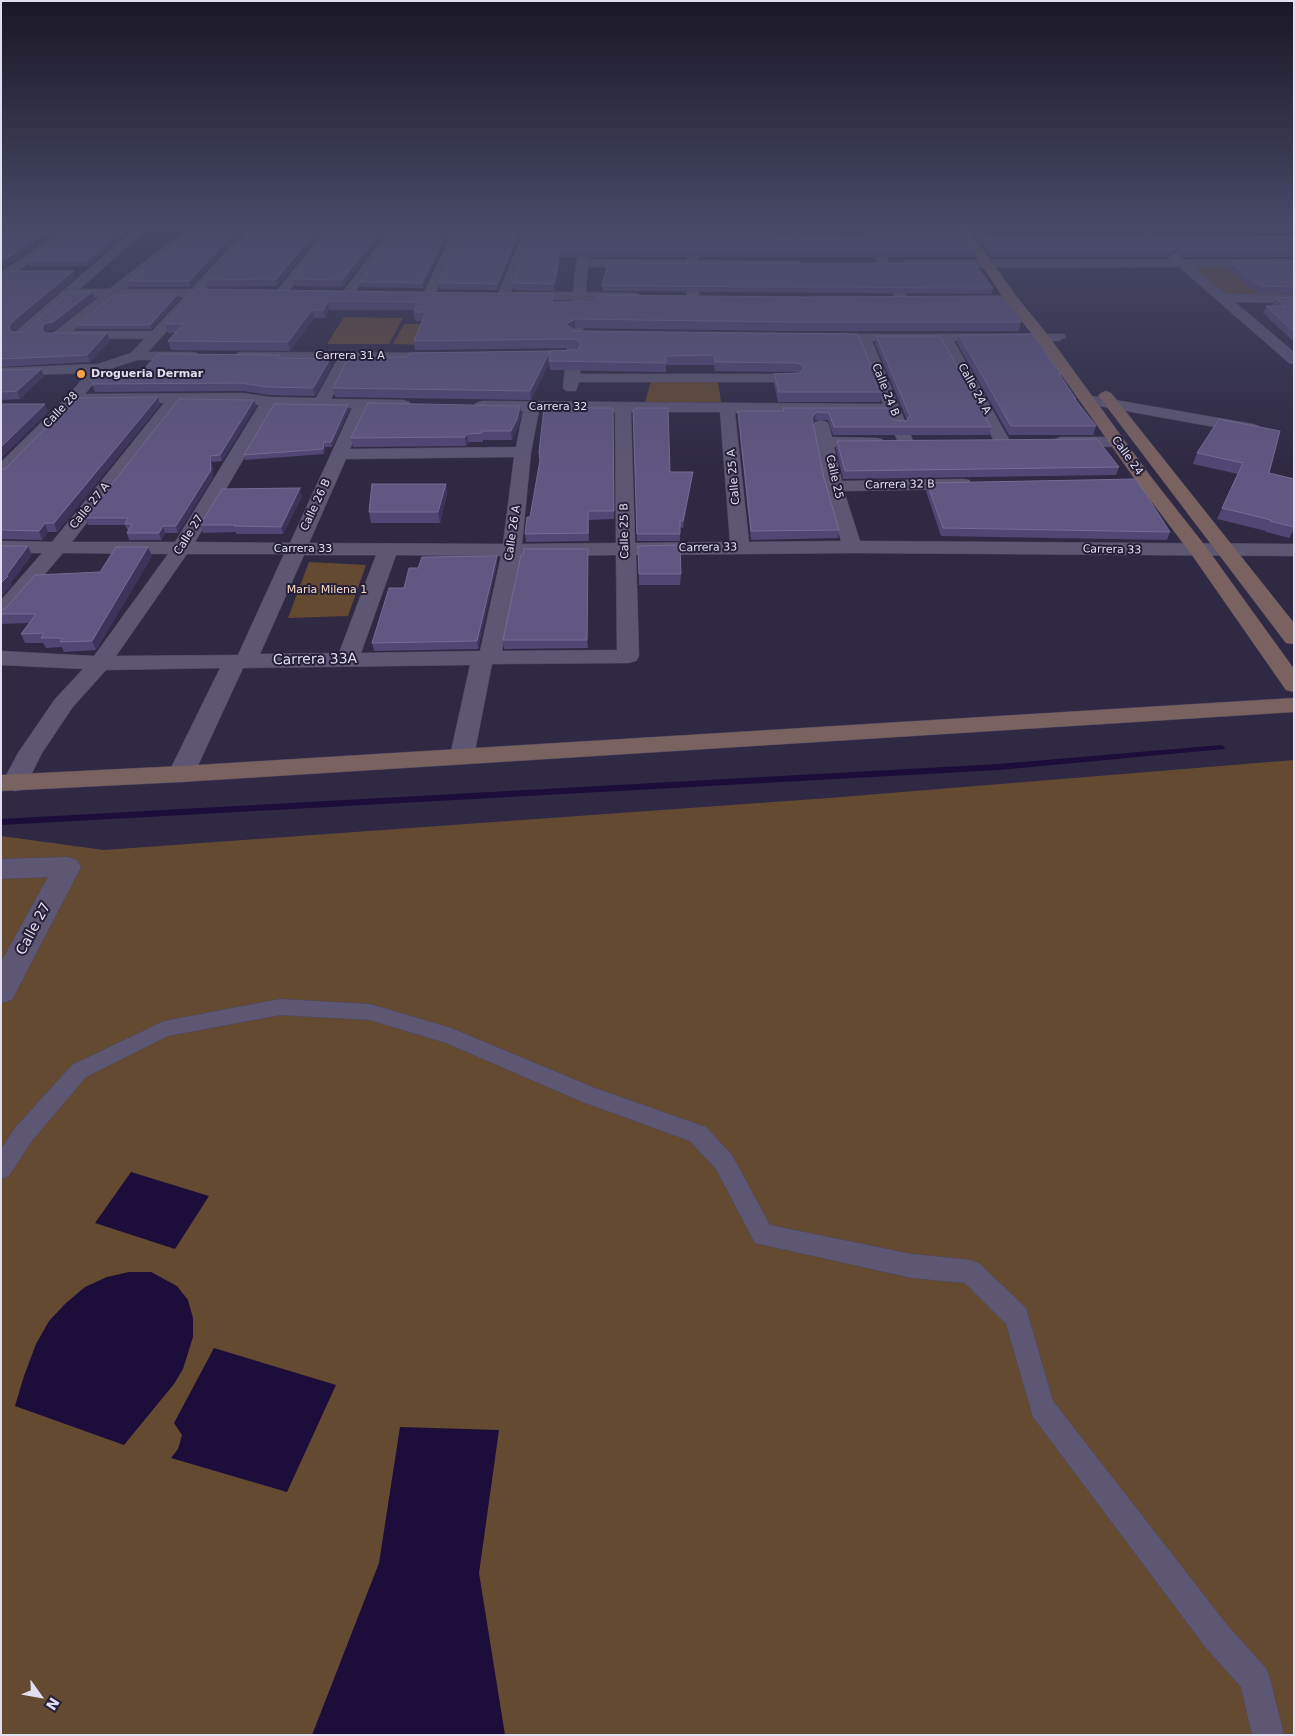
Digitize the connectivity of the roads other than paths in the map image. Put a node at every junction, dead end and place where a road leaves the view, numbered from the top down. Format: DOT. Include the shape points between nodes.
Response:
graph roads {
  1 [pos="51,307"];
  2 [pos="92,307"];
  3 [pos="181,307"];
  4 [pos="579,307"];
  5 [pos="1018,307"];
  6 [pos="1038,307"];
  7 [pos="1232,307"];
  8 [pos="812,332"];
  9 [pos="49,335"];
  10 [pos="155,335"];
  11 [pos="863,337"];
  12 [pos="945,337"];
  13 [pos="1042,337"];
  14 [pos="1059,337"];
  15 [pos="1267,337"];
  16 [pos="1285,337"];
  17 [pos="203,356"];
  18 [pos="232,356"];
  19 [pos="455,356"];
  20 [pos="346,357"];
  21 [pos="132,358"];
  22 [pos="1294,360"];
  23 [pos="790,362"];
  24 [pos="1082,366"];
  25 [pos="99,368"];
  26 [pos="1,372"];
  27 [pos="573,378"];
  28 [pos="794,378"];
  29 [pos="1094,381"];
  30 [pos="176,398"];
  31 [pos="1087,400"];
  32 [pos="69,402"];
  33 [pos="269,402"];
  34 [pos="321,404"];
  35 [pos="362,404"];
  36 [pos="1112,404"];
  37 [pos="422,405"];
  38 [pos="47,406"];
  39 [pos="472,406"];
  40 [pos="532,407"];
  41 [pos="568,407"];
  42 [pos="623,407"];
  43 [pos="727,407"];
  44 [pos="807,408"];
  45 [pos="893,409"];
  46 [pos="1257,430"];
  47 [pos="1002,441"];
  48 [pos="9,442"];
  49 [pos="32,442"];
  50 [pos="826,442"];
  51 [pos="925,442"];
  52 [pos="983,442"];
  53 [pos="1022,442"];
  54 [pos="1041,442"];
  55 [pos="1117,442"];
  56 [pos="906,443"];
  57 [pos="523,452"];
  58 [pos="339,454"];
  59 [pos="1,472"];
  60 [pos="1126,481"];
  61 [pos="1145,481"];
  62 [pos="980,484"];
  63 [pos="834,486"];
  64 [pos="1,547"];
  65 [pos="740,547"];
  66 [pos="852,547"];
  67 [pos="57,548"];
  68 [pos="181,549"];
  69 [pos="295,549"];
  70 [pos="388,550"];
  71 [pos="512,550"];
  72 [pos="626,550"];
  73 [pos="1294,550"];
  74 [pos="1199,551"];
  75 [pos="1228,552"];
  76 [pos="1,613"];
  77 [pos="1294,638"];
  78 [pos="628,656"];
  79 [pos="1,658"];
  80 [pos="348,658"];
  81 [pos="486,658"];
  82 [pos="240,661"];
  83 [pos="100,663"];
  84 [pos="1286,667"];
  85 [pos="1294,685"];
  86 [pos="1294,705"];
  87 [pos="462,756"];
  88 [pos="181,774"];
  89 [pos="8,783"];
  90 [pos="1,869"];
  91 [pos="1,991"];
  92 [pos="1,1169"];
  93 [pos="1268,1735"];
  1 -- 9 [label="street" via="15,335"];
  2 -- 9 [label="street"];
  3 -- 10 [label="street"];
  4 -- 27 [label="street" via="580,334 568,354"];
  5 -- 13 [label="street, Calle 24"];
  6 -- 14 [label="street"];
  7 -- 15 [label="street"];
  8 -- 11 [label="street"];
  9 -- 10 [label="street"];
  10 -- 21 [label="street"];
  11 -- 12 [label="street"];
  11 -- 45 [label="street, Calle 24 B"];
  12 -- 13 [label="street"];
  12 -- 47 [label="street, Calle 24 A"];
  13 -- 14 [label="street"];
  13 -- 31 [label="street, Calle 24"];
  14 -- 24 [label="street"];
  15 -- 16 [label="street"];
  15 -- 22 [label="street"];
  17 -- 21 [label="street"];
  18 -- 20 [label="street, Carrera 31 A"];
  19 -- 20 [label="street, Carrera 31 A"];
  20 -- 34 [label="street"];
  21 -- 25 [label="street"];
  23 -- 28 [label="street, Calle 25"];
  25 -- 26 [label="street"];
  25 -- 32 [label="street, Calle 28"];
  27 -- 28 [label="street"];
  27 -- 41 [label="street"];
  28 -- 44 [label="street, Calle 25"];
  29 -- 36 [label="street, Calle 24"];
  30 -- 32 [label="street"];
  30 -- 33 [label="street" via="243,398"];
  30 -- 67 [label="street, Calle 27 A"];
  31 -- 36 [label="street"];
  31 -- 55 [label="street, Calle 24"];
  32 -- 38 [label="street"];
  32 -- 49 [label="street, Calle 28"];
  33 -- 34 [label="street"];
  33 -- 68 [label="street, Calle 27"];
  34 -- 35 [label="street"];
  35 -- 37 [label="street"];
  35 -- 58 [label="street, Calle 26 B"];
  36 -- 46 [label="street"];
  36 -- 75 [label="street, Calle 24"];
  39 -- 40 [label="street, Carrera 32"];
  40 -- 41 [label="street, Carrera 32"];
  40 -- 57 [label="street, Calle 26 A"];
  41 -- 42 [label="street, Carrera 32"];
  42 -- 43 [label="street, Carrera 32"];
  42 -- 72 [label="street, Calle 25 B"];
  43 -- 44 [label="street, Carrera 32"];
  43 -- 65 [label="street, Calle 25 A"];
  44 -- 45 [label="street, Carrera 32"];
  44 -- 50 [label="street, Calle 25"];
  45 -- 56 [label="street, Calle 24 B"];
  47 -- 52 [label="street"];
  47 -- 53 [label="street"];
  48 -- 49 [label="street"];
  49 -- 59 [label="street, Calle 28"];
  50 -- 56 [label="street"];
  50 -- 63 [label="street, Calle 25"];
  51 -- 56 [label="street"];
  54 -- 55 [label="street"];
  55 -- 61 [label="street, Calle 24"];
  57 -- 58 [label="street"];
  57 -- 71 [label="street, Calle 26 A"];
  58 -- 69 [label="street, Calle 26 B"];
  60 -- 61 [label="street"];
  61 -- 74 [label="street, Calle 24"];
  62 -- 63 [label="street, Carrera 32 B"];
  63 -- 66 [label="street, Calle 25"];
  64 -- 67 [label="street, Carrera 33"];
  65 -- 66 [label="street, Carrera 33"];
  65 -- 72 [label="street, Carrera 33"];
  66 -- 74 [label="street, Carrera 33"];
  67 -- 68 [label="street, Carrera 33"];
  67 -- 76 [label="street, Calle 27 A"];
  68 -- 69 [label="street, Carrera 33"];
  68 -- 83 [label="street, Calle 27"];
  69 -- 70 [label="street, Carrera 33"];
  69 -- 82 [label="street, Calle 26 B"];
  70 -- 71 [label="street, Carrera 33"];
  70 -- 80 [label="street"];
  71 -- 72 [label="street, Carrera 33"];
  71 -- 81 [label="street, Calle 26 A"];
  72 -- 78 [label="street, Calle 25 B"];
  73 -- 75 [label="street, Carrera 33"];
  74 -- 75 [label="street, Carrera 33"];
  74 -- 84 [label="street, Calle 24"];
  75 -- 77 [label="street, Calle 24"];
  78 -- 81 [label="street, Carrera 33A"];
  79 -- 83 [label="street, Carrera 33A"];
  80 -- 81 [label="street, Carrera 33A"];
  80 -- 82 [label="street, Carrera 33A"];
  81 -- 87 [label="street, Calle 26 A"];
  82 -- 83 [label="street, Carrera 33A"];
  82 -- 88 [label="street, Calle 26 B"];
  83 -- 89 [label="street, Calle 27" via="63,704"];
  84 -- 85 [label="street, Calle 24"];
  86 -- 87 [label="street"];
  87 -- 88 [label="street"];
  88 -- 89 [label="street"];
  90 -- 91 [label="street, Calle 27" via="67,867"];
  92 -- 93 [label="lane" via="23,1135 79,1071 164,1029 280,1007 370,1012 451,1036 588,1095 698,1134 724,1162 764,1234 912,1266 971,1272 1017,1317 1042,1408 1217,1637 1255,1680"];
}
